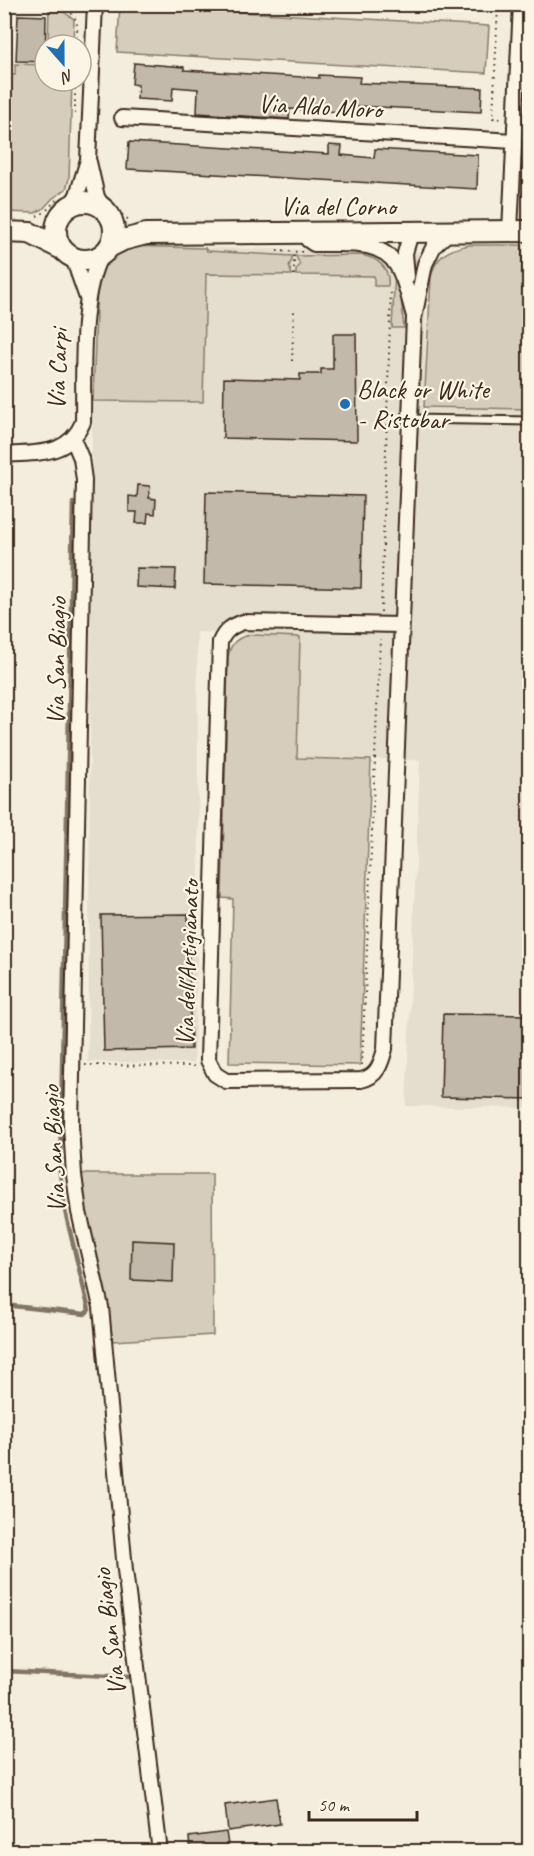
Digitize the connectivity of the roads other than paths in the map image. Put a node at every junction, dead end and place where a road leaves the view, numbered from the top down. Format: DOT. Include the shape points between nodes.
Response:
graph roads {
  1 [pos="94,4"];
  2 [pos="521,4"];
  3 [pos="90,33"];
  4 [pos="87,93"];
  5 [pos="122,118"];
  6 [pos="514,141"];
  7 [pos="88,160"];
  8 [pos="68,200"];
  9 [pos="109,211"];
  10 [pos="57,222"];
  11 [pos="31,224"];
  12 [pos="142,228"];
  13 [pos="510,231"];
  14 [pos="530,231"];
  15 [pos="4,232"];
  16 [pos="411,233"];
  17 [pos="448,233"];
  18 [pos="305,243"];
  19 [pos="105,251"];
  20 [pos="67,254"];
  21 [pos="87,298"];
  22 [pos="414,318"];
  23 [pos="410,419"];
  24 [pos="530,421"];
  25 [pos="73,440"];
  26 [pos="4,455"];
  27 [pos="401,625"];
  28 [pos="160,1851"];
  1 -- 3 [label="street, Via Carpi"];
  2 -- 6 [label="street"];
  4 -- 7 [label="street, Via Carpi"];
  5 -- 6 [label="street, Via Aldo Moro"];
  6 -- 13 [label="street"];
  7 -- 8 [label="street, Via Carpi" via="80,189"];
  7 -- 9 [label="street, Via Carpi" via="97,196"];
  8 -- 9 [label="street" via="93,203"];
  8 -- 10 [label="street, Via Carpi"];
  9 -- 12 [label="street, Via del Corno" via="124,226"];
  9 -- 19 [label="street, Via Carpi" via="114,230"];
  10 -- 11 [label="street"];
  10 -- 20 [label="street, Via Carpi" via="55,232"];
  11 -- 15 [label="street"];
  11 -- 20 [label="street"];
  12 -- 18 [label="street, Via del Corno"];
  12 -- 19 [label="street, Via del Corno"];
  13 -- 14 [label="street, Via del Corno"];
  13 -- 17 [label="street, Via del Corno"];
  16 -- 17 [label="street, Via del Corno"];
  16 -- 18 [label="street, Via del Corno"];
  16 -- 22 [label="street" via="405,268"];
  17 -- 22 [label="street, Via dell'Artigianato" via="434,246 425,264"];
  18 -- 22 [label="street" via="308,240 314,244 371,246 382,251 398,267"];
  19 -- 20 [label="street" via="92,259"];
  19 -- 21 [label="street, Via Carpi" via="95,267"];
  20 -- 21 [label="street, Via Carpi"];
  21 -- 25 [label="street, Via Carpi" via="83,422"];
  22 -- 23 [label="street, Via dell'Artigianato"];
  23 -- 24 [label="lane"];
  23 -- 27 [label="street, Via dell'Artigianato"];
  25 -- 26 [label="street, Via Carpi" via="51,451"];
  25 -- 28 [label="street, Via San Biagio" via="84,480 71,1125 74,1175 101,1307 125,1570"];
  27 -- 27 [label="street, Via dell'Artigianato" via="243,622 223,634 208,1060 214,1074 226,1081 361,1080 369,1079 379,1068 385,1049"];
}
